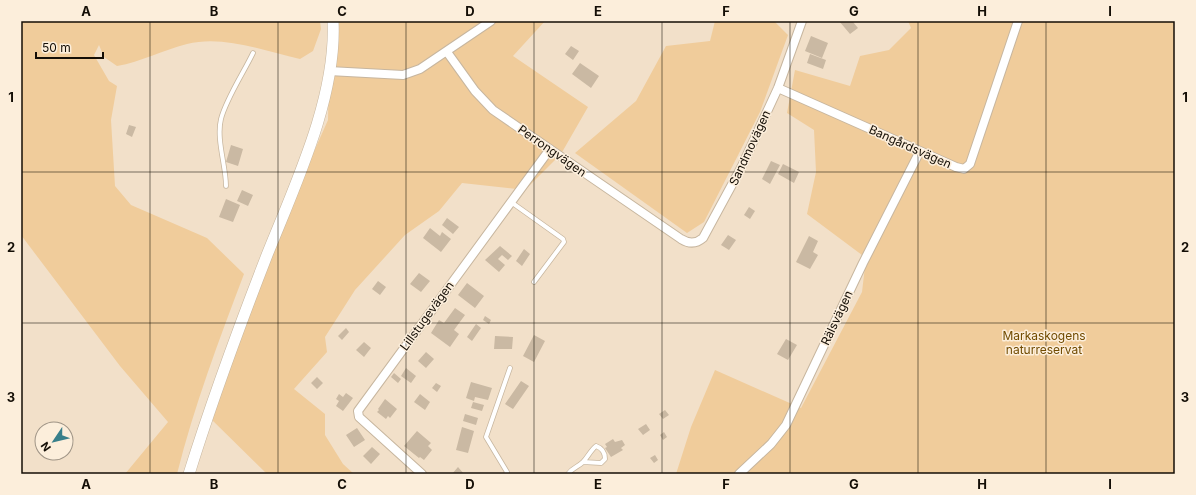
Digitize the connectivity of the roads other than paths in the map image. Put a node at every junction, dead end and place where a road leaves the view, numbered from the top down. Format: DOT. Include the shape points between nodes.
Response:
graph roads {
  1 [pos="333,21"];
  2 [pos="491,21"];
  3 [pos="802,21"];
  4 [pos="1018,21"];
  5 [pos="447,52"];
  6 [pos="253,53"];
  7 [pos="329,71"];
  8 [pos="778,88"];
  9 [pos="550,149"];
  10 [pos="920,151"];
  11 [pos="226,186"];
  12 [pos="511,202"];
  13 [pos="672,233"];
  14 [pos="534,282"];
  15 [pos="510,368"];
  16 [pos="583,462"];
  17 [pos="189,474"];
  18 [pos="422,474"];
  19 [pos="506,474"];
  20 [pos="568,474"];
  21 [pos="739,474"];
  1 -- 7 [label="street"];
  2 -- 5 [label="street"];
  3 -- 8 [label="street, Sandmovägen"];
  4 -- 10 [label="street, Bangårdsvägen" via="970,164 964,169 956,167"];
  5 -- 7 [label="street" via="404,76"];
  5 -- 9 [label="street, Perrongvägen" via="484,102"];
  6 -- 11 [label="lane" via="221,120 221,148 226,169"];
  7 -- 17 [label="street" via="310,146 225,365"];
  8 -- 10 [label="street, Bangårdsvägen"];
  8 -- 13 [label="street, Sandmovägen" via="738,174 703,238 699,241 686,242"];
  9 -- 12 [label="street, Lillstugevägen"];
  9 -- 13 [label="street, Perrongvägen"];
  10 -- 21 [label="street, Rälsvägen" via="786,425 771,444"];
  12 -- 14 [label="lane" via="564,242"];
  12 -- 18 [label="street, Lillstugevägen" via="358,411 359,416"];
  15 -- 19 [label="lane" via="486,437"];
  16 -- 16 [label="lane" via="596,446 605,454 605,459 601,463"];
  16 -- 20 [label="lane" via="573,467"];
}
